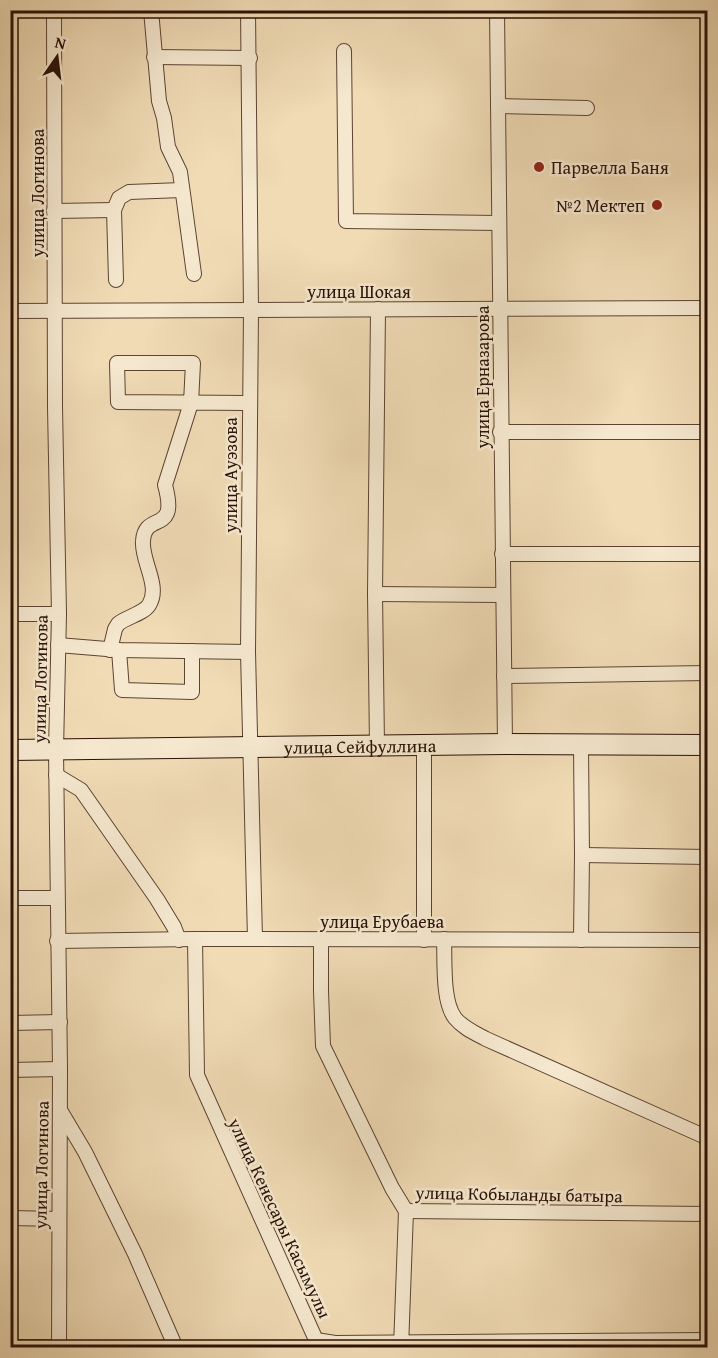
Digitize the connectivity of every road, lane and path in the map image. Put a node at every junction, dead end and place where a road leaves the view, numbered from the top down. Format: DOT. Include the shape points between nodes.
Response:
graph roads {
  1 [pos="54,10"];
  2 [pos="151,10"];
  3 [pos="248,10"];
  4 [pos="497,10"];
  5 [pos="344,51"];
  6 [pos="154,57"];
  7 [pos="250,58"];
  8 [pos="498,106"];
  9 [pos="587,108"];
  10 [pos="182,190"];
  11 [pos="114,210"];
  12 [pos="54,211"];
  13 [pos="498,223"];
  14 [pos="194,274"];
  15 [pos="116,280"];
  16 [pos="708,308"];
  17 [pos="378,309"];
  18 [pos="500,309"];
  19 [pos="250,310"];
  20 [pos="10,311"];
  21 [pos="55,311"];
  22 [pos="191,403"];
  23 [pos="248,403"];
  24 [pos="500,432"];
  25 [pos="708,432"];
  26 [pos="502,554"];
  27 [pos="708,554"];
  28 [pos="375,594"];
  29 [pos="502,595"];
  30 [pos="10,614"];
  31 [pos="59,614"];
  32 [pos="58,645"];
  33 [pos="115,650"];
  34 [pos="192,651"];
  35 [pos="248,652"];
  36 [pos="708,673"];
  37 [pos="504,676"];
  38 [pos="505,744"];
  39 [pos="377,745"];
  40 [pos="424,745"];
  41 [pos="581,745"];
  42 [pos="708,745"];
  43 [pos="250,747"];
  44 [pos="10,750"];
  45 [pos="56,750"];
  46 [pos="56,775"];
  47 [pos="582,855"];
  48 [pos="708,856"];
  49 [pos="10,898"];
  50 [pos="57,898"];
  51 [pos="195,939"];
  52 [pos="255,939"];
  53 [pos="444,939"];
  54 [pos="179,940"];
  55 [pos="321,940"];
  56 [pos="423,940"];
  57 [pos="581,940"];
  58 [pos="708,940"];
  59 [pos="57,941"];
  60 [pos="60,1022"];
  61 [pos="10,1023"];
  62 [pos="60,1069"];
  63 [pos="10,1070"];
  64 [pos="60,1110"];
  65 [pos="708,1138"];
  66 [pos="406,1211"];
  67 [pos="708,1214"];
  68 [pos="10,1218"];
  69 [pos="59,1219"];
  70 [pos="708,1340"];
  71 [pos="401,1345"];
  72 [pos="10,1347"];
  73 [pos="59,1347"];
  74 [pos="176,1347"];
  1 -- 12 [label="street, улица Логинова"];
  2 -- 6 [label="street"];
  3 -- 7 [label="street, улица Ауэзова"];
  4 -- 8 [label="street, улица Ерназарова"];
  5 -- 13 [label="street" via="346,221"];
  6 -- 7 [label="street"];
  6 -- 10 [label="street" via="168,147 180,172"];
  7 -- 19 [label="street, улица Ауэзова"];
  8 -- 9 [label="street"];
  8 -- 13 [label="street, улица Ерназарова"];
  10 -- 11 [label="street" via="129,192 119,198"];
  10 -- 14 [label="street"];
  11 -- 12 [label="street"];
  11 -- 15 [label="street"];
  12 -- 21 [label="street, улица Логинова"];
  13 -- 18 [label="street, улица Ерназарова"];
  16 -- 18 [label="street, улица Шокая"];
  17 -- 18 [label="street, улица Шокая"];
  17 -- 19 [label="street, улица Шокая"];
  17 -- 28 [label="street"];
  18 -- 24 [label="street, улица Ерназарова"];
  19 -- 21 [label="street, улица Шокая"];
  19 -- 23 [label="street, улица Ауэзова"];
  20 -- 21 [label="street, улица Шокая"];
  21 -- 31 [label="street, улица Логинова"];
  22 -- 22 [label="street" via="118,402 117,363 194,363"];
  22 -- 23 [label="street"];
  22 -- 33 [label="street" via="165,485 168,515 149,525 143,538 152,598 147,608 118,624"];
  23 -- 35 [label="street, улица Ауэзова"];
  24 -- 25 [label="street"];
  24 -- 26 [label="street, улица Ерназарова"];
  26 -- 27 [label="street"];
  26 -- 29 [label="street, улица Ерназарова"];
  28 -- 29 [label="street"];
  28 -- 39 [label="street"];
  29 -- 37 [label="street, улица Ерназарова"];
  30 -- 31 [label="street"];
  31 -- 32 [label="street, улица Логинова"];
  32 -- 33 [label="street"];
  32 -- 45 [label="street, улица Логинова"];
  33 -- 34 [label="street"];
  33 -- 34 [label="street" via="122,690 192,692"];
  34 -- 35 [label="street"];
  35 -- 43 [label="street, улица Ауэзова"];
  36 -- 37 [label="street"];
  37 -- 38 [label="street, улица Ерназарова"];
  38 -- 40 [label="main road, улица Сейфуллина"];
  38 -- 41 [label="main road, улица Сейфуллина"];
  39 -- 40 [label="main road, улица Сейфуллина"];
  39 -- 43 [label="main road, улица Сейфуллина"];
  40 -- 56 [label="street"];
  41 -- 42 [label="main road, улица Сейфуллина"];
  41 -- 47 [label="street"];
  43 -- 45 [label="main road, улица Сейфуллина"];
  43 -- 52 [label="street, улица Ауэзова"];
  44 -- 45 [label="main road, улица Сейфуллина"];
  45 -- 46 [label="street, улица Логинова"];
  46 -- 50 [label="street, улица Логинова"];
  46 -- 54 [label="street" via="81,790 157,898"];
  47 -- 48 [label="street"];
  47 -- 57 [label="street"];
  49 -- 50 [label="street"];
  50 -- 59 [label="street, улица Логинова"];
  51 -- 52 [label="street, улица Ерубаева"];
  51 -- 54 [label="street, улица Ерубаева"];
  51 -- 71 [label="street, улица Кенесары Касымулы" via="196,1075 316,1340"];
  52 -- 55 [label="street, улица Ерубаева"];
  53 -- 56 [label="street, улица Ерубаева"];
  53 -- 57 [label="street, улица Ерубаева"];
  53 -- 65 [label="street" via="447,996 453,1016 464,1027"];
  54 -- 59 [label="street, улица Ерубаева"];
  55 -- 56 [label="street, улица Ерубаева"];
  55 -- 66 [label="street, улица Кобыланды батыра" via="323,1046"];
  57 -- 58 [label="street, улица Ерубаева"];
  59 -- 60 [label="street, улица Логинова"];
  60 -- 61 [label="street"];
  60 -- 62 [label="street, улица Логинова"];
  62 -- 63 [label="street"];
  62 -- 64 [label="street, улица Логинова"];
  64 -- 69 [label="street, улица Логинова"];
  64 -- 74 [label="street" via="105,1192"];
  66 -- 67 [label="street, улица Кобыланды батыра"];
  66 -- 71 [label="street"];
  68 -- 69 [label="street"];
  69 -- 73 [label="street, улица Логинова"];
  70 -- 71 [label="street, улица Кенесары Касымулы"];
  72 -- 73 [label="street"];
}
